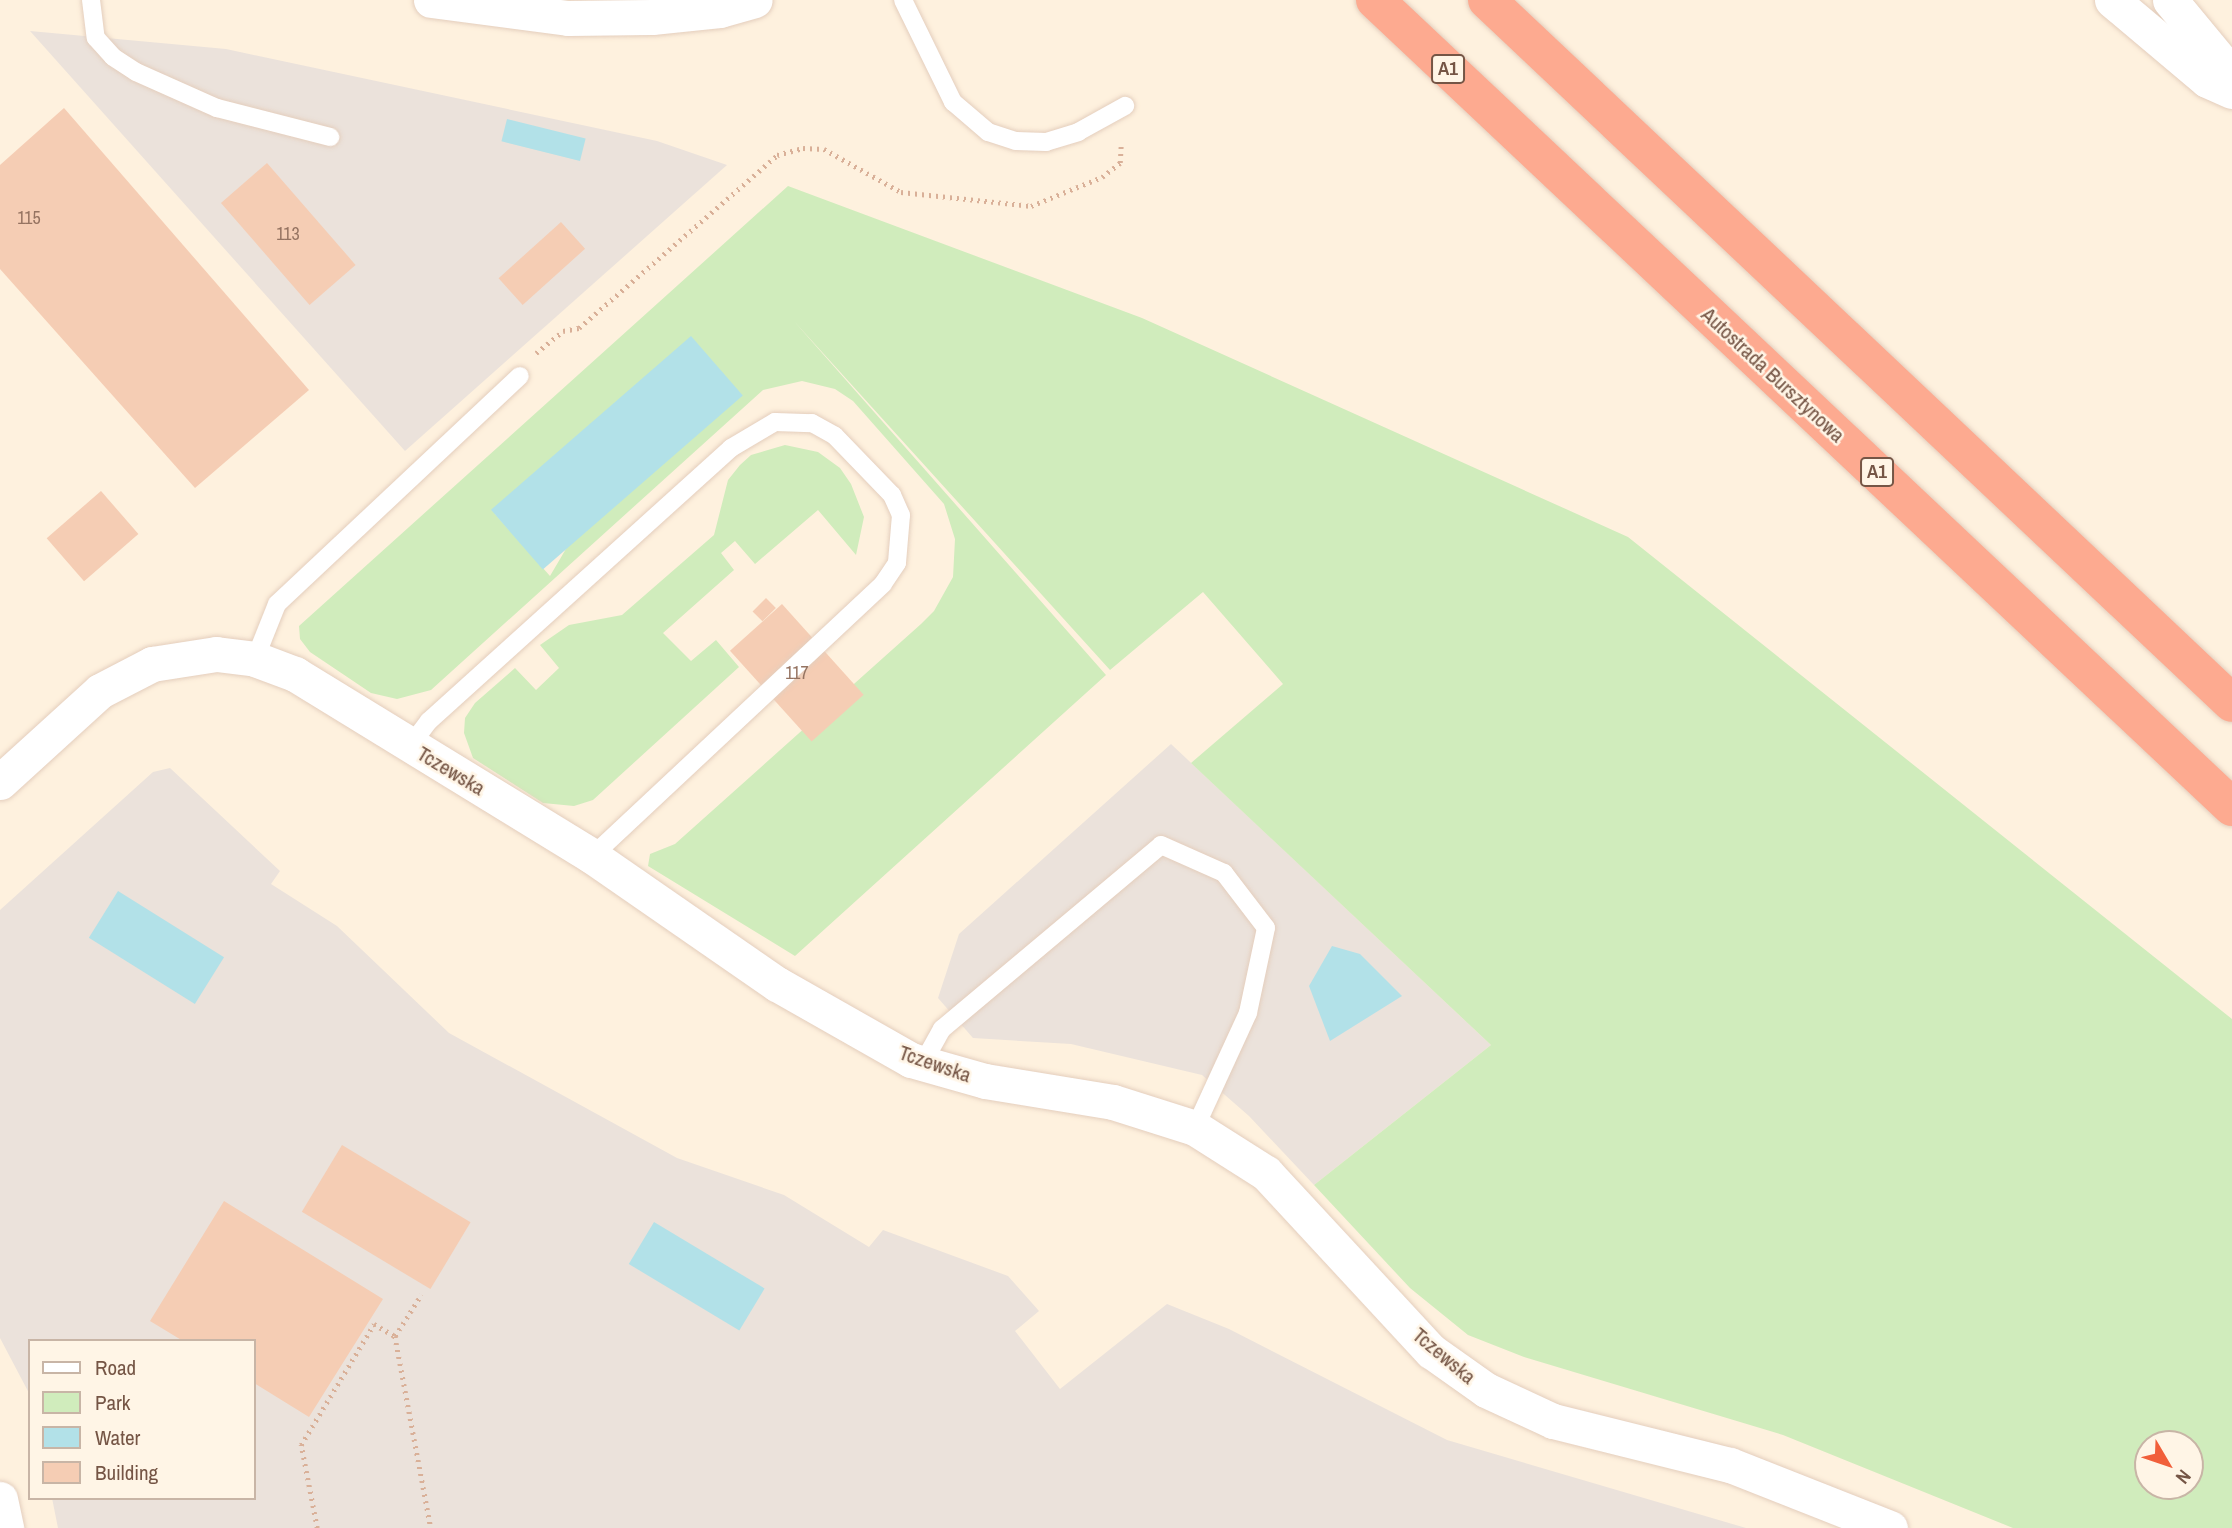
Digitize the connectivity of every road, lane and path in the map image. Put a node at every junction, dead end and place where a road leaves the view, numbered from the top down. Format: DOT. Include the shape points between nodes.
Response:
graph roads {
  1 [pos="90,0"];
  2 [pos="431,0"];
  3 [pos="755,0"];
  4 [pos="903,0"];
  5 [pos="1375,0"];
  6 [pos="1487,0"];
  7 [pos="2112,0"];
  8 [pos="2170,0"];
  9 [pos="2232,82"];
  10 [pos="2232,91"];
  11 [pos="1125,106"];
  12 [pos="1086,128"];
  13 [pos="330,136"];
  14 [pos="520,376"];
  15 [pos="255,659"];
  16 [pos="2232,703"];
  17 [pos="410,746"];
  18 [pos="0,782"];
  19 [pos="2232,807"];
  20 [pos="592,856"];
  21 [pos="923,1063"];
  22 [pos="1195,1128"];
  23 [pos="421,1295"];
  24 [pos="395,1336"];
  25 [pos="0,1499"];
  26 [pos="6,1528"];
  27 [pos="317,1528"];
  28 [pos="431,1528"];
  29 [pos="1890,1528"];
  1 -- 13 [label="lane" via="96,38 136,72 217,108"];
  2 -- 3 [label="street" via="582,18 720,10"];
  4 -- 12 [label="lane" via="953,102 976,124 1003,138 1033,143"];
  5 -- 19 [label="highway, Autostrada Bursztynowa / A1"];
  6 -- 16 [label="highway"];
  7 -- 10 [label="street" via="2207,80"];
  8 -- 9 [label="street" via="2223,64"];
  11 -- 12 [label="lane"];
  12 -- 14 [label="path" via="1113,131 1124,145 1119,163 1102,177 1031,206 901,192 824,149 803,148 776,155 579,327 563,331 529,358"];
  14 -- 15 [label="lane" via="277,604"];
  15 -- 17 [label="street, Tczewska" via="295,674"];
  15 -- 18 [label="street, Tczewska" via="216,654 184,657 122,677"];
  17 -- 20 [label="street, Tczewska"];
  17 -- 20 [label="lane" via="429,720 731,448 775,422 812,423 835,436 892,495 901,515 897,563 883,584"];
  20 -- 21 [label="street, Tczewska" via="777,984"];
  21 -- 22 [label="street, Tczewska" via="985,1081 1113,1102"];
  21 -- 22 [label="lane" via="942,1029 1161,845 1224,873 1266,928 1248,1013"];
  22 -- 29 [label="street, Tczewska" via="1266,1173 1431,1351 1486,1390 1553,1421 1730,1465"];
  23 -- 24 [label="path"];
  24 -- 27 [label="path" via="374,1324 301,1445"];
  24 -- 28 [label="path"];
  25 -- 26 [label="street"];
}
